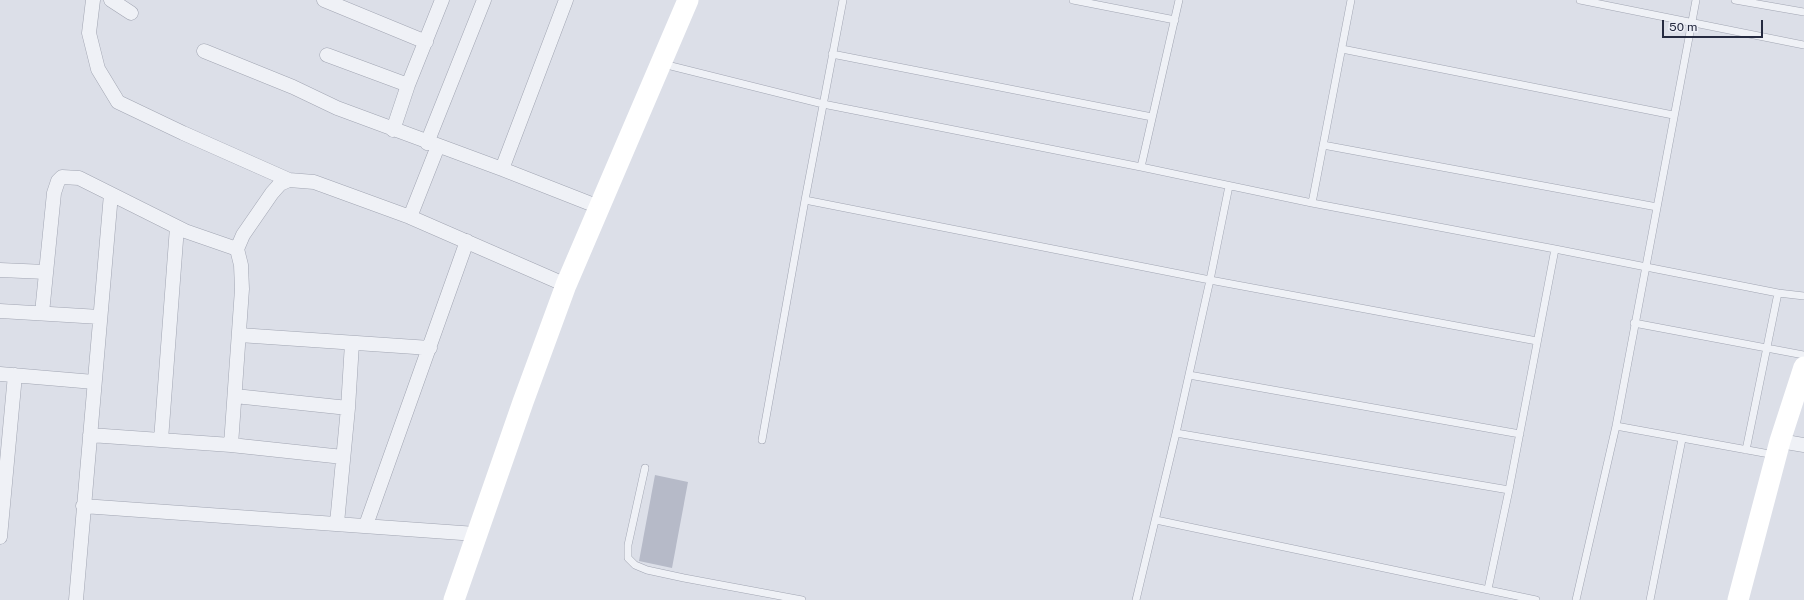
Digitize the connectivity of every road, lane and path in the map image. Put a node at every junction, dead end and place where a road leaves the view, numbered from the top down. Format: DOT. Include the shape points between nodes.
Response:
graph roads {
  1 [pos="93,0"];
  2 [pos="111,0"];
  3 [pos="324,0"];
  4 [pos="442,0"];
  5 [pos="484,0"];
  6 [pos="566,0"];
  7 [pos="688,0"];
  8 [pos="843,0"];
  9 [pos="1073,0"];
  10 [pos="1179,0"];
  11 [pos="1351,0"];
  12 [pos="1580,0"];
  13 [pos="1696,0"];
  14 [pos="1735,0"];
  15 [pos="1804,12"];
  16 [pos="131,13"];
  17 [pos="1175,20"];
  18 [pos="1692,22"];
  19 [pos="426,42"];
  20 [pos="1804,45"];
  21 [pos="1342,49"];
  22 [pos="204,51"];
  23 [pos="832,54"];
  24 [pos="327,55"];
  25 [pos="660,63"];
  26 [pos="408,85"];
  27 [pos="822,104"];
  28 [pos="1673,116"];
  29 [pos="1152,117"];
  30 [pos="393,130"];
  31 [pos="433,144"];
  32 [pos="1322,145"];
  33 [pos="1141,167"];
  34 [pos="502,169"];
  35 [pos="289,180"];
  36 [pos="1229,186"];
  37 [pos="111,194"];
  38 [pos="805,200"];
  39 [pos="1312,204"];
  40 [pos="599,207"];
  41 [pos="1657,207"];
  42 [pos="410,217"];
  43 [pos="177,227"];
  44 [pos="468,241"];
  45 [pos="237,249"];
  46 [pos="1555,249"];
  47 [pos="1645,267"];
  48 [pos="0,270"];
  49 [pos="46,272"];
  50 [pos="1210,280"];
  51 [pos="566,285"];
  52 [pos="1778,293"];
  53 [pos="1804,296"];
  54 [pos="0,311"];
  55 [pos="42,313"];
  56 [pos="100,317"];
  57 [pos="1634,324"];
  58 [pos="239,335"];
  59 [pos="1537,341"];
  60 [pos="352,343"];
  61 [pos="430,348"];
  62 [pos="1766,348"];
  63 [pos="1804,355"];
  64 [pos="1804,366"];
  65 [pos="0,374"];
  66 [pos="15,375"];
  67 [pos="1189,375"];
  68 [pos="94,382"];
  69 [pos="235,396"];
  70 [pos="348,408"];
  71 [pos="1616,426"];
  72 [pos="1176,433"];
  73 [pos="1520,434"];
  74 [pos="90,435"];
  75 [pos="1682,439"];
  76 [pos="161,440"];
  77 [pos="762,440"];
  78 [pos="231,445"];
  79 [pos="1804,445"];
  80 [pos="1778,448"];
  81 [pos="1746,450"];
  82 [pos="343,457"];
  83 [pos="645,468"];
  84 [pos="1509,490"];
  85 [pos="83,506"];
  86 [pos="2,507"];
  87 [pos="1156,520"];
  88 [pos="337,523"];
  89 [pos="366,525"];
  90 [pos="476,534"];
  91 [pos="0,537"];
  92 [pos="1488,589"];
  93 [pos="454,599"];
  94 [pos="76,600"];
  95 [pos="802,600"];
  96 [pos="1136,600"];
  97 [pos="1536,600"];
  98 [pos="1576,600"];
  99 [pos="1650,600"];
  100 [pos="1738,600"];
  1 -- 35 [label="street" via="89,33 98,69 118,102 183,134"];
  2 -- 16 [label="street"];
  3 -- 19 [label="street"];
  4 -- 19 [label="street"];
  5 -- 31 [label="street"];
  6 -- 34 [label="street"];
  7 -- 25 [label="street"];
  8 -- 23 [label="lane"];
  9 -- 17 [label="lane"];
  10 -- 17 [label="lane"];
  11 -- 21 [label="lane"];
  12 -- 18 [label="lane"];
  13 -- 18 [label="lane"];
  14 -- 15 [label="lane"];
  17 -- 29 [label="lane"];
  18 -- 20 [label="lane"];
  18 -- 28 [label="lane"];
  19 -- 26 [label="street"];
  21 -- 28 [label="lane"];
  21 -- 32 [label="lane"];
  22 -- 30 [label="street"];
  23 -- 27 [label="lane"];
  23 -- 29 [label="lane"];
  24 -- 26 [label="street"];
  25 -- 27 [label="lane"];
  25 -- 40 [label="street"];
  26 -- 30 [label="street"];
  27 -- 33 [label="lane"];
  27 -- 38 [label="lane"];
  28 -- 41 [label="lane"];
  29 -- 33 [label="lane"];
  30 -- 31 [label="street"];
  31 -- 34 [label="street"];
  31 -- 42 [label="street"];
  32 -- 39 [label="lane"];
  32 -- 41 [label="lane"];
  33 -- 36 [label="lane"];
  34 -- 40 [label="street"];
  35 -- 42 [label="street" via="314,182"];
  35 -- 45 [label="street" via="280,184 272,193 243,235"];
  36 -- 39 [label="lane"];
  36 -- 50 [label="lane"];
  37 -- 43 [label="street"];
  37 -- 49 [label="street" via="79,178 62,177 58,181 54,193"];
  37 -- 56 [label="street"];
  38 -- 50 [label="lane"];
  38 -- 77 [label="lane"];
  39 -- 46 [label="lane"];
  40 -- 51 [label="street"];
  41 -- 47 [label="lane"];
  42 -- 44 [label="street"];
  43 -- 45 [label="street"];
  43 -- 76 [label="street"];
  44 -- 51 [label="street"];
  44 -- 61 [label="street"];
  45 -- 58 [label="street" via="242,274"];
  46 -- 47 [label="lane"];
  46 -- 59 [label="lane"];
  47 -- 52 [label="lane"];
  47 -- 57 [label="lane"];
  48 -- 49 [label="street"];
  49 -- 55 [label="street"];
  50 -- 59 [label="lane"];
  50 -- 67 [label="lane"];
  51 -- 90 [label="street"];
  52 -- 53 [label="lane"];
  52 -- 62 [label="lane"];
  54 -- 55 [label="street"];
  55 -- 56 [label="street"];
  56 -- 68 [label="street"];
  57 -- 62 [label="lane"];
  57 -- 71 [label="lane"];
  58 -- 60 [label="street"];
  58 -- 69 [label="street"];
  59 -- 73 [label="lane"];
  60 -- 61 [label="street"];
  60 -- 70 [label="street"];
  61 -- 89 [label="street"];
  62 -- 63 [label="lane"];
  62 -- 81 [label="lane"];
  64 -- 80 [label="street"];
  65 -- 66 [label="street"];
  66 -- 68 [label="street"];
  66 -- 86 [label="street"];
  67 -- 72 [label="lane"];
  67 -- 73 [label="lane"];
  68 -- 74 [label="street"];
  69 -- 70 [label="street"];
  69 -- 78 [label="street"];
  70 -- 82 [label="street"];
  71 -- 75 [label="lane"];
  71 -- 98 [label="lane"];
  72 -- 84 [label="lane"];
  72 -- 87 [label="lane"];
  73 -- 84 [label="lane"];
  74 -- 76 [label="street"];
  74 -- 85 [label="street"];
  75 -- 81 [label="lane"];
  75 -- 99 [label="lane"];
  76 -- 78 [label="street"];
  78 -- 82 [label="street"];
  79 -- 80 [label="street"];
  80 -- 81 [label="lane"];
  80 -- 100 [label="street"];
  82 -- 88 [label="street"];
  83 -- 95 [label="lane" via="628,545 628,558 635,565 684,578"];
  84 -- 92 [label="lane"];
  85 -- 88 [label="street"];
  85 -- 94 [label="street"];
  86 -- 91 [label="street"];
  87 -- 92 [label="lane"];
  87 -- 96 [label="lane"];
  88 -- 89 [label="street"];
  89 -- 90 [label="street"];
  90 -- 93 [label="street"];
  92 -- 97 [label="lane"];
}
